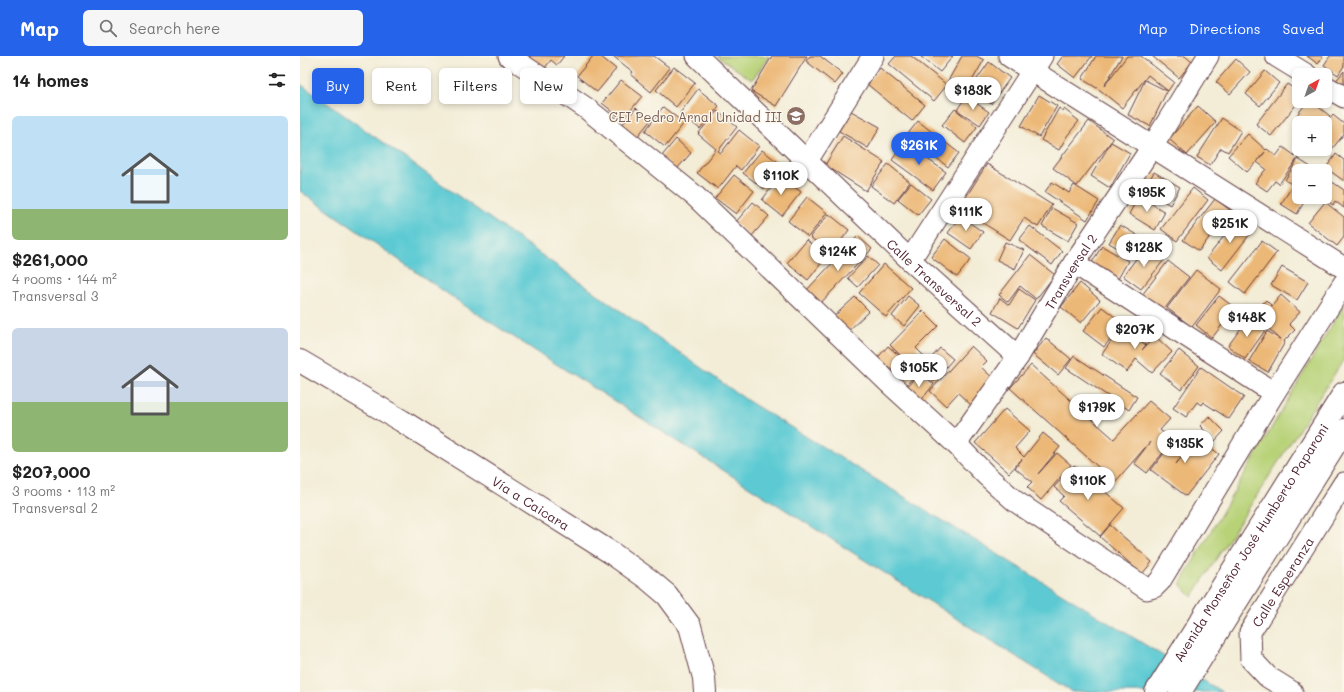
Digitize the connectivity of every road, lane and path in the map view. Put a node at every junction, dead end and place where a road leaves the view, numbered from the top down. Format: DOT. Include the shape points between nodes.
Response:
graph roads {
  1 [pos="509,56"];
  2 [pos="697,56"];
  3 [pos="873,56"];
  4 [pos="1009,56"];
  5 [pos="1208,56"];
  6 [pos="1276,56"];
  7 [pos="1037,63"];
  8 [pos="1296,68"];
  9 [pos="1332,90"];
  10 [pos="1344,98"];
  11 [pos="1152,147"];
  12 [pos="807,161"];
  13 [pos="910,260"];
  14 [pos="1074,263"];
  15 [pos="1344,268"];
  16 [pos="1344,283"];
  17 [pos="1018,357"];
  18 [pos="300,361"];
  19 [pos="1274,393"];
  20 [pos="1344,393"];
  21 [pos="1344,430"];
  22 [pos="956,444"];
  23 [pos="1344,483"];
  24 [pos="1202,639"];
  25 [pos="705,692"];
  26 [pos="1156,692"];
  27 [pos="1180,692"];
  28 [pos="1292,692"];
  1 -- 22 [label="street" via="586,108 695,196"];
  2 -- 12 [label="street, Calle Transversal 2"];
  3 -- 12 [label="street"];
  4 -- 7 [label="street"];
  5 -- 11 [label="street, Transversal 2"];
  6 -- 8 [label="street"];
  7 -- 11 [label="street"];
  7 -- 13 [label="street"];
  9 -- 10 [label="street"];
  11 -- 14 [label="street, Transversal 2"];
  11 -- 15 [label="street"];
  12 -- 13 [label="street, Calle Transversal 2"];
  13 -- 17 [label="street, Calle Transversal 2"];
  14 -- 17 [label="street, Transversal 2"];
  14 -- 19 [label="street"];
  16 -- 19 [label="street"];
  17 -- 22 [label="street, Transversal 2"];
  18 -- 25 [label="street, Vía a Caicara" via="402,421 610,552 648,579 667,595 690,626 704,678"];
  19 -- 22 [label="street" via="1160,581 1147,589 1014,501"];
  20 -- 24 [label="street, Avenida Monseñor José Humberto Paparoni"];
  21 -- 24 [label="street, Avenida Monseñor José Humberto Paparoni"];
  23 -- 28 [label="street, Calle Esperanza" via="1250,632 1251,659 1268,677"];
  24 -- 26 [label="street, Avenida Monseñor José Humberto Paparoni"];
  24 -- 27 [label="street, Avenida Monseñor José Humberto Paparoni"];
}
